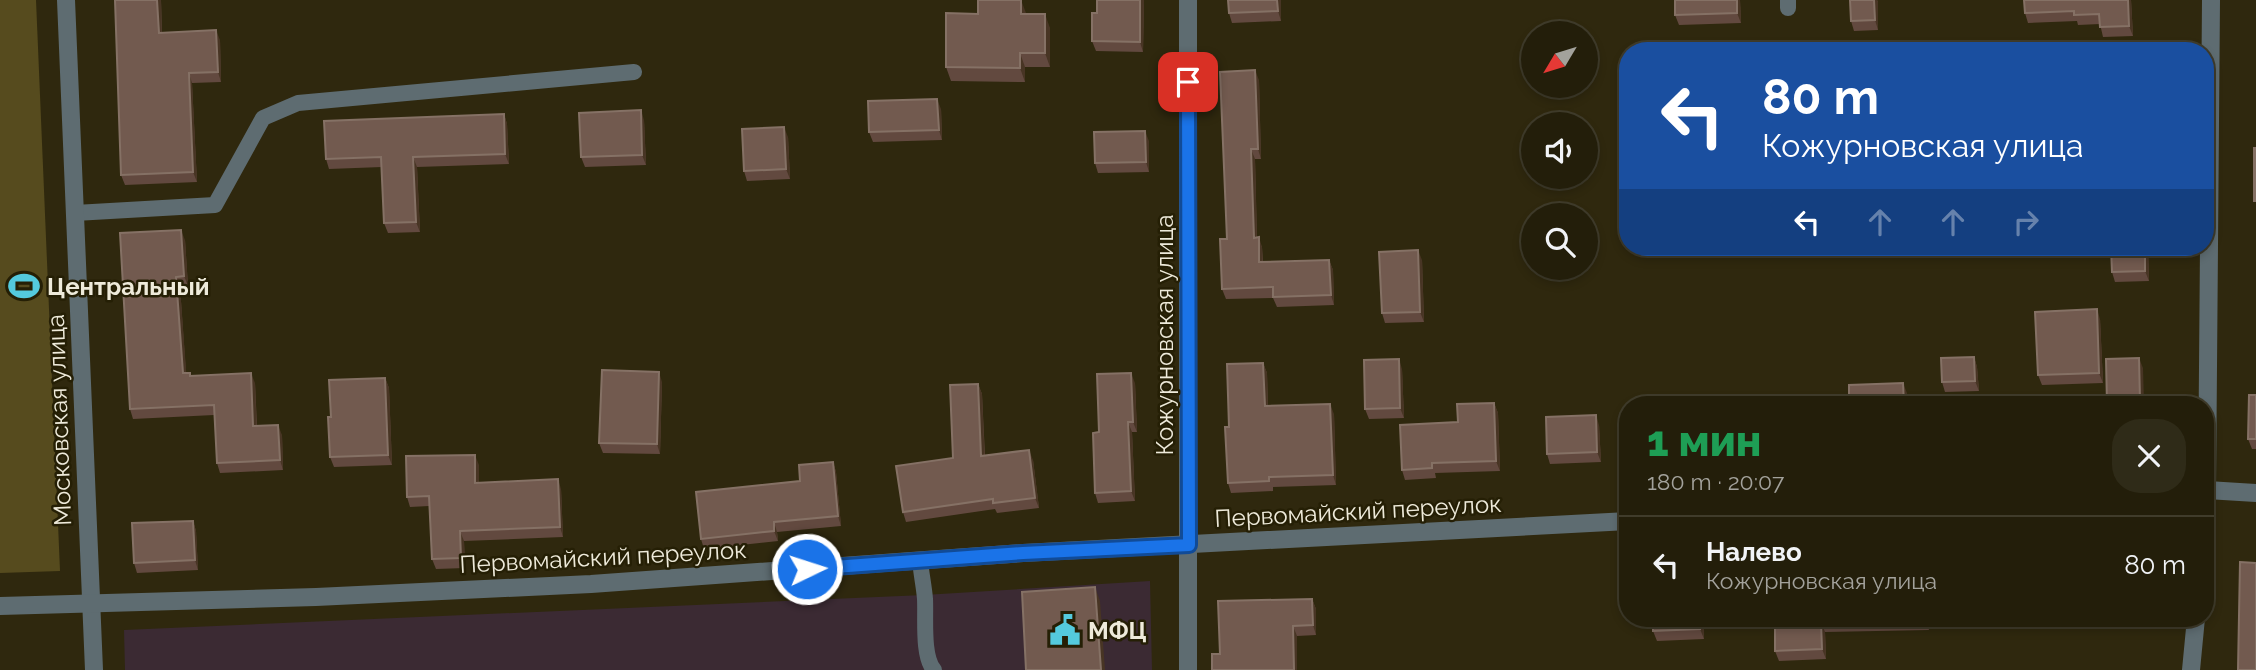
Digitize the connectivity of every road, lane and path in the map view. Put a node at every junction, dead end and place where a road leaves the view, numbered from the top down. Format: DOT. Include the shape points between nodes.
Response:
graph roads {
  1 [pos="66,0"];
  2 [pos="1188,0"];
  3 [pos="2211,0"];
  4 [pos="2211,42"];
  5 [pos="634,72"];
  6 [pos="75,213"];
  7 [pos="2208,256"];
  8 [pos="2207,396"];
  9 [pos="2214,490"];
  10 [pos="2256,493"];
  11 [pos="1619,521"];
  12 [pos="1189,545"];
  13 [pos="919,560"];
  14 [pos="92,603"];
  15 [pos="0,606"];
  16 [pos="2195,627"];
  17 [pos="94,670"];
  18 [pos="934,670"];
  19 [pos="1188,670"];
  20 [pos="2191,670"];
  1 -- 6 [label="street, Московская улица"];
  2 -- 12 [label="street, Кожурновская улица"];
  3 -- 4 [label="street"];
  5 -- 6 [label="lane" via="298,103 264,118 215,205"];
  6 -- 14 [label="street, Московская улица"];
  7 -- 8 [label="street"];
  9 -- 10 [label="street"];
  11 -- 12 [label="street, Первомайский переулок"];
  12 -- 13 [label="street, Первомайский переулок"];
  12 -- 19 [label="street, Кожурновская улица"];
  13 -- 14 [label="street, Первомайский переулок" via="592,584"];
  13 -- 18 [label="lane" via="927,653"];
  14 -- 15 [label="street, Первомайский переулок"];
  14 -- 17 [label="street, Московская улица"];
  16 -- 20 [label="street"];
}
